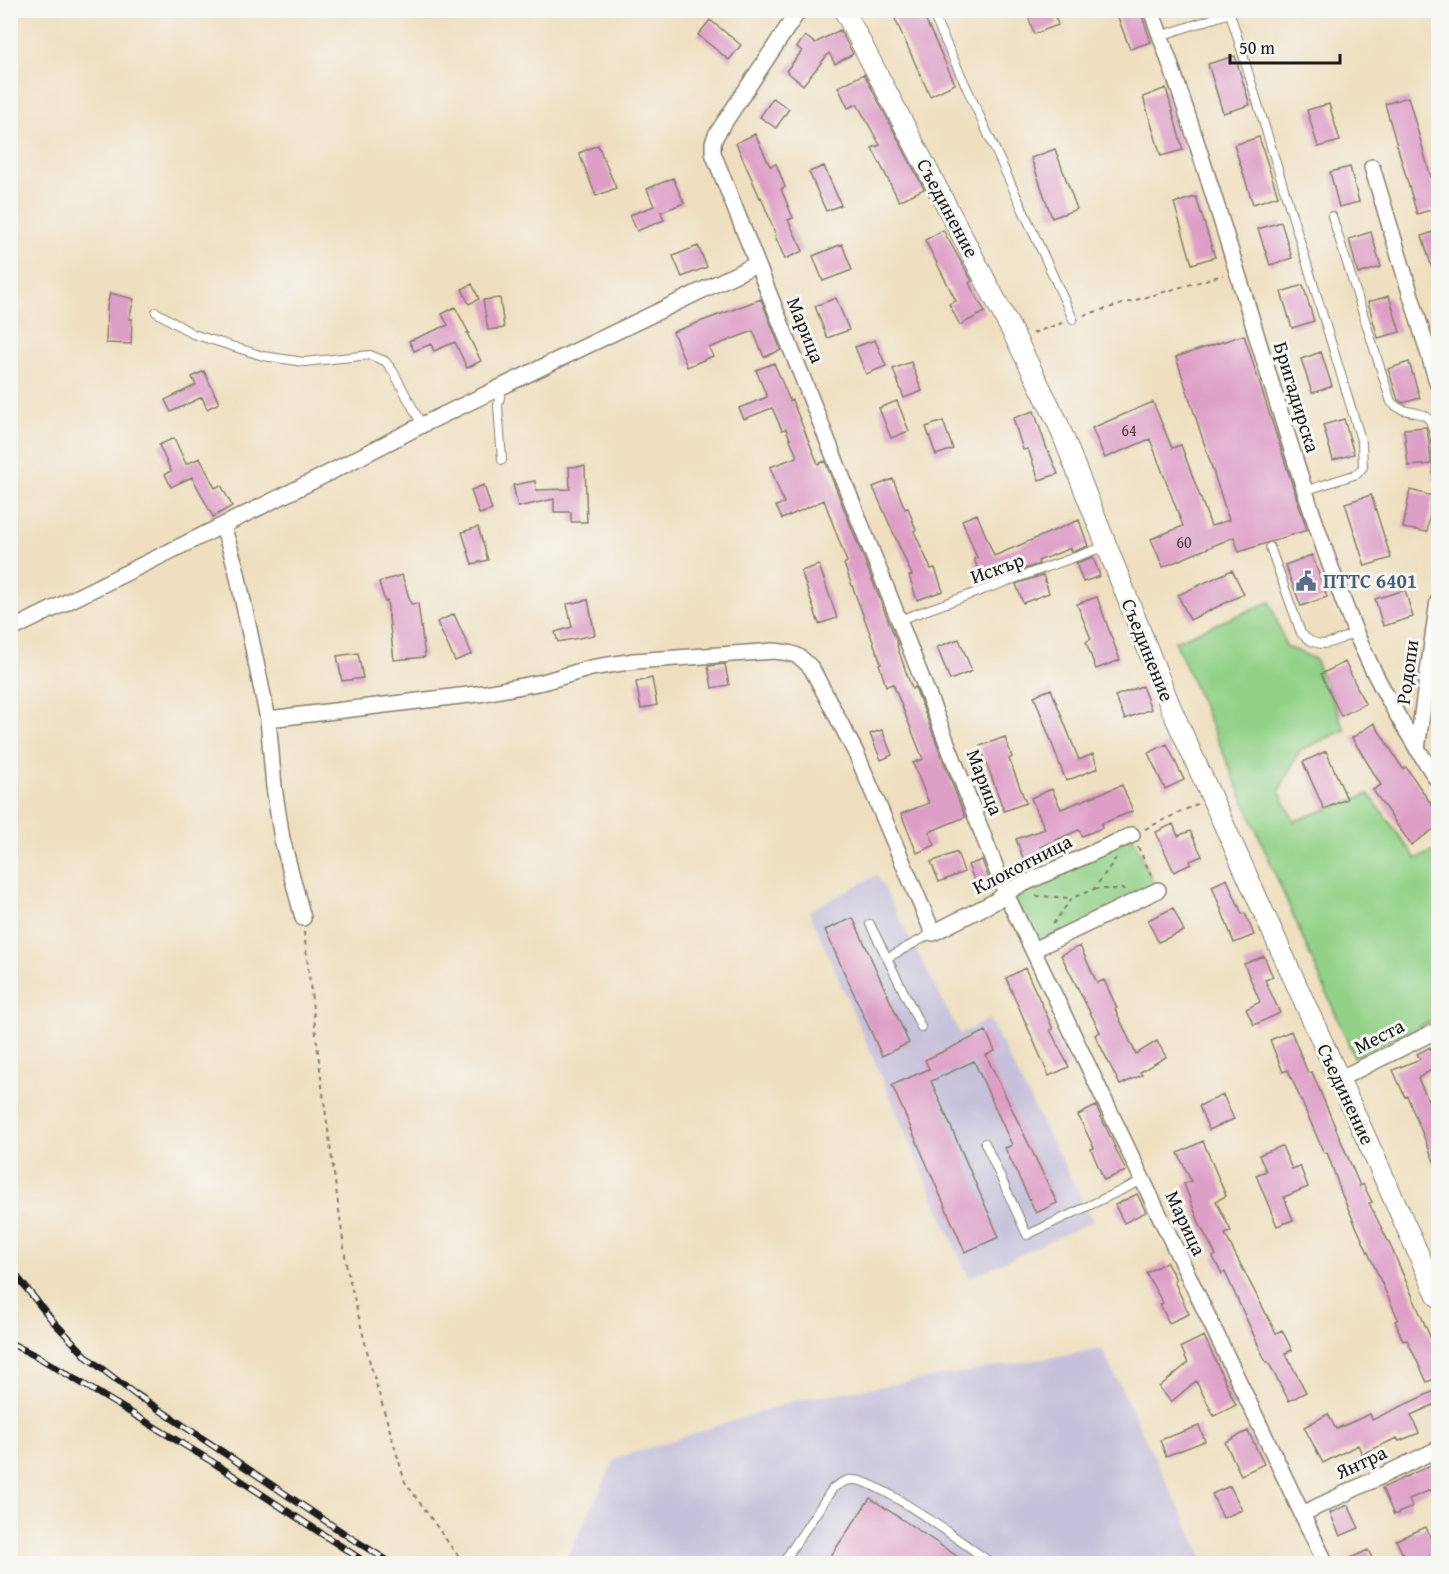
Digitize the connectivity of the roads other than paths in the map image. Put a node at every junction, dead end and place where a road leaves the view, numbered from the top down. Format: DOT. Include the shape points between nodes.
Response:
graph roads {
  1 [pos="799,10"];
  2 [pos="844,10"];
  3 [pos="931,10"];
  4 [pos="1151,10"];
  5 [pos="1160,36"];
  6 [pos="1372,167"];
  7 [pos="1332,216"];
  8 [pos="757,264"];
  9 [pos="156,312"];
  10 [pos="1073,319"];
  11 [pos="1438,385"];
  12 [pos="502,386"];
  13 [pos="422,425"];
  14 [pos="502,460"];
  15 [pos="1304,491"];
  16 [pos="1438,492"];
  17 [pos="223,526"];
  18 [pos="1106,546"];
  19 [pos="1270,547"];
  20 [pos="1438,602"];
  21 [pos="899,620"];
  22 [pos="10,630"];
  23 [pos="1356,632"];
  24 [pos="268,719"];
  25 [pos="1417,750"];
  26 [pos="1438,781"];
  27 [pos="1132,835"];
  28 [pos="1158,890"];
  29 [pos="1006,894"];
  30 [pos="303,918"];
  31 [pos="870,924"];
  32 [pos="933,933"];
  33 [pos="1033,950"];
  34 [pos="887,958"];
  35 [pos="921,1027"];
  36 [pos="1438,1030"];
  37 [pos="1339,1079"];
  38 [pos="985,1143"];
  39 [pos="1143,1180"];
  40 [pos="1438,1297"];
  41 [pos="1438,1449"];
  42 [pos="1302,1514"];
  43 [pos="782,1563"];
  44 [pos="993,1563"];
  45 [pos="1326,1563"];
  1 -- 8 [label="street, Марица" via="712,143"];
  2 -- 18 [label="street, Съединение" via="1057,421"];
  3 -- 10 [label="lane"];
  4 -- 5 [label="street, Бригадирска"];
  5 -- 15 [label="street, Бригадирска"];
  5 -- 15 [label="lane" via="1230,13 1364,455 1363,467 1357,474"];
  6 -- 11 [label="street"];
  7 -- 16 [label="lane" via="1391,402 1397,409 1426,416 1432,423"];
  8 -- 12 [label="street"];
  8 -- 21 [label="street, Марица"];
  9 -- 13 [label="lane" via="192,334 263,356 304,362 370,355 385,361"];
  12 -- 13 [label="street"];
  12 -- 14 [label="lane" via="498,406"];
  13 -- 17 [label="street"];
  15 -- 23 [label="street, Бригадирска"];
  17 -- 22 [label="street"];
  17 -- 24 [label="street" via="236,568"];
  18 -- 21 [label="lane, Искър"];
  18 -- 37 [label="street, Съединение" via="1210,798"];
  19 -- 23 [label="lane" via="1300,633 1307,640 1329,644"];
  20 -- 25 [label="street, Родопи"];
  21 -- 29 [label="street, Марица"];
  23 -- 25 [label="street, Бригадирска"];
  24 -- 30 [label="street" via="282,838"];
  24 -- 32 [label="street" via="485,693 634,661 792,652 812,669 856,753"];
  25 -- 26 [label="street, Бригадирска"];
  27 -- 29 [label="street, Клокотница"];
  28 -- 33 [label="street"];
  29 -- 32 [label="street, Клокотница"];
  29 -- 33 [label="street, Марица"];
  31 -- 34 [label="lane"];
  32 -- 34 [label="lane"];
  33 -- 39 [label="street, Марица"];
  34 -- 35 [label="lane"];
  36 -- 37 [label="street, Места"];
  37 -- 40 [label="street, Съединение"];
  38 -- 39 [label="lane" via="1027,1235"];
  39 -- 42 [label="street, Марица"];
  41 -- 42 [label="street, Янтра"];
  42 -- 45 [label="street, Марица"];
  43 -- 44 [label="lane" via="832,1488 853,1479 878,1487"];
}
